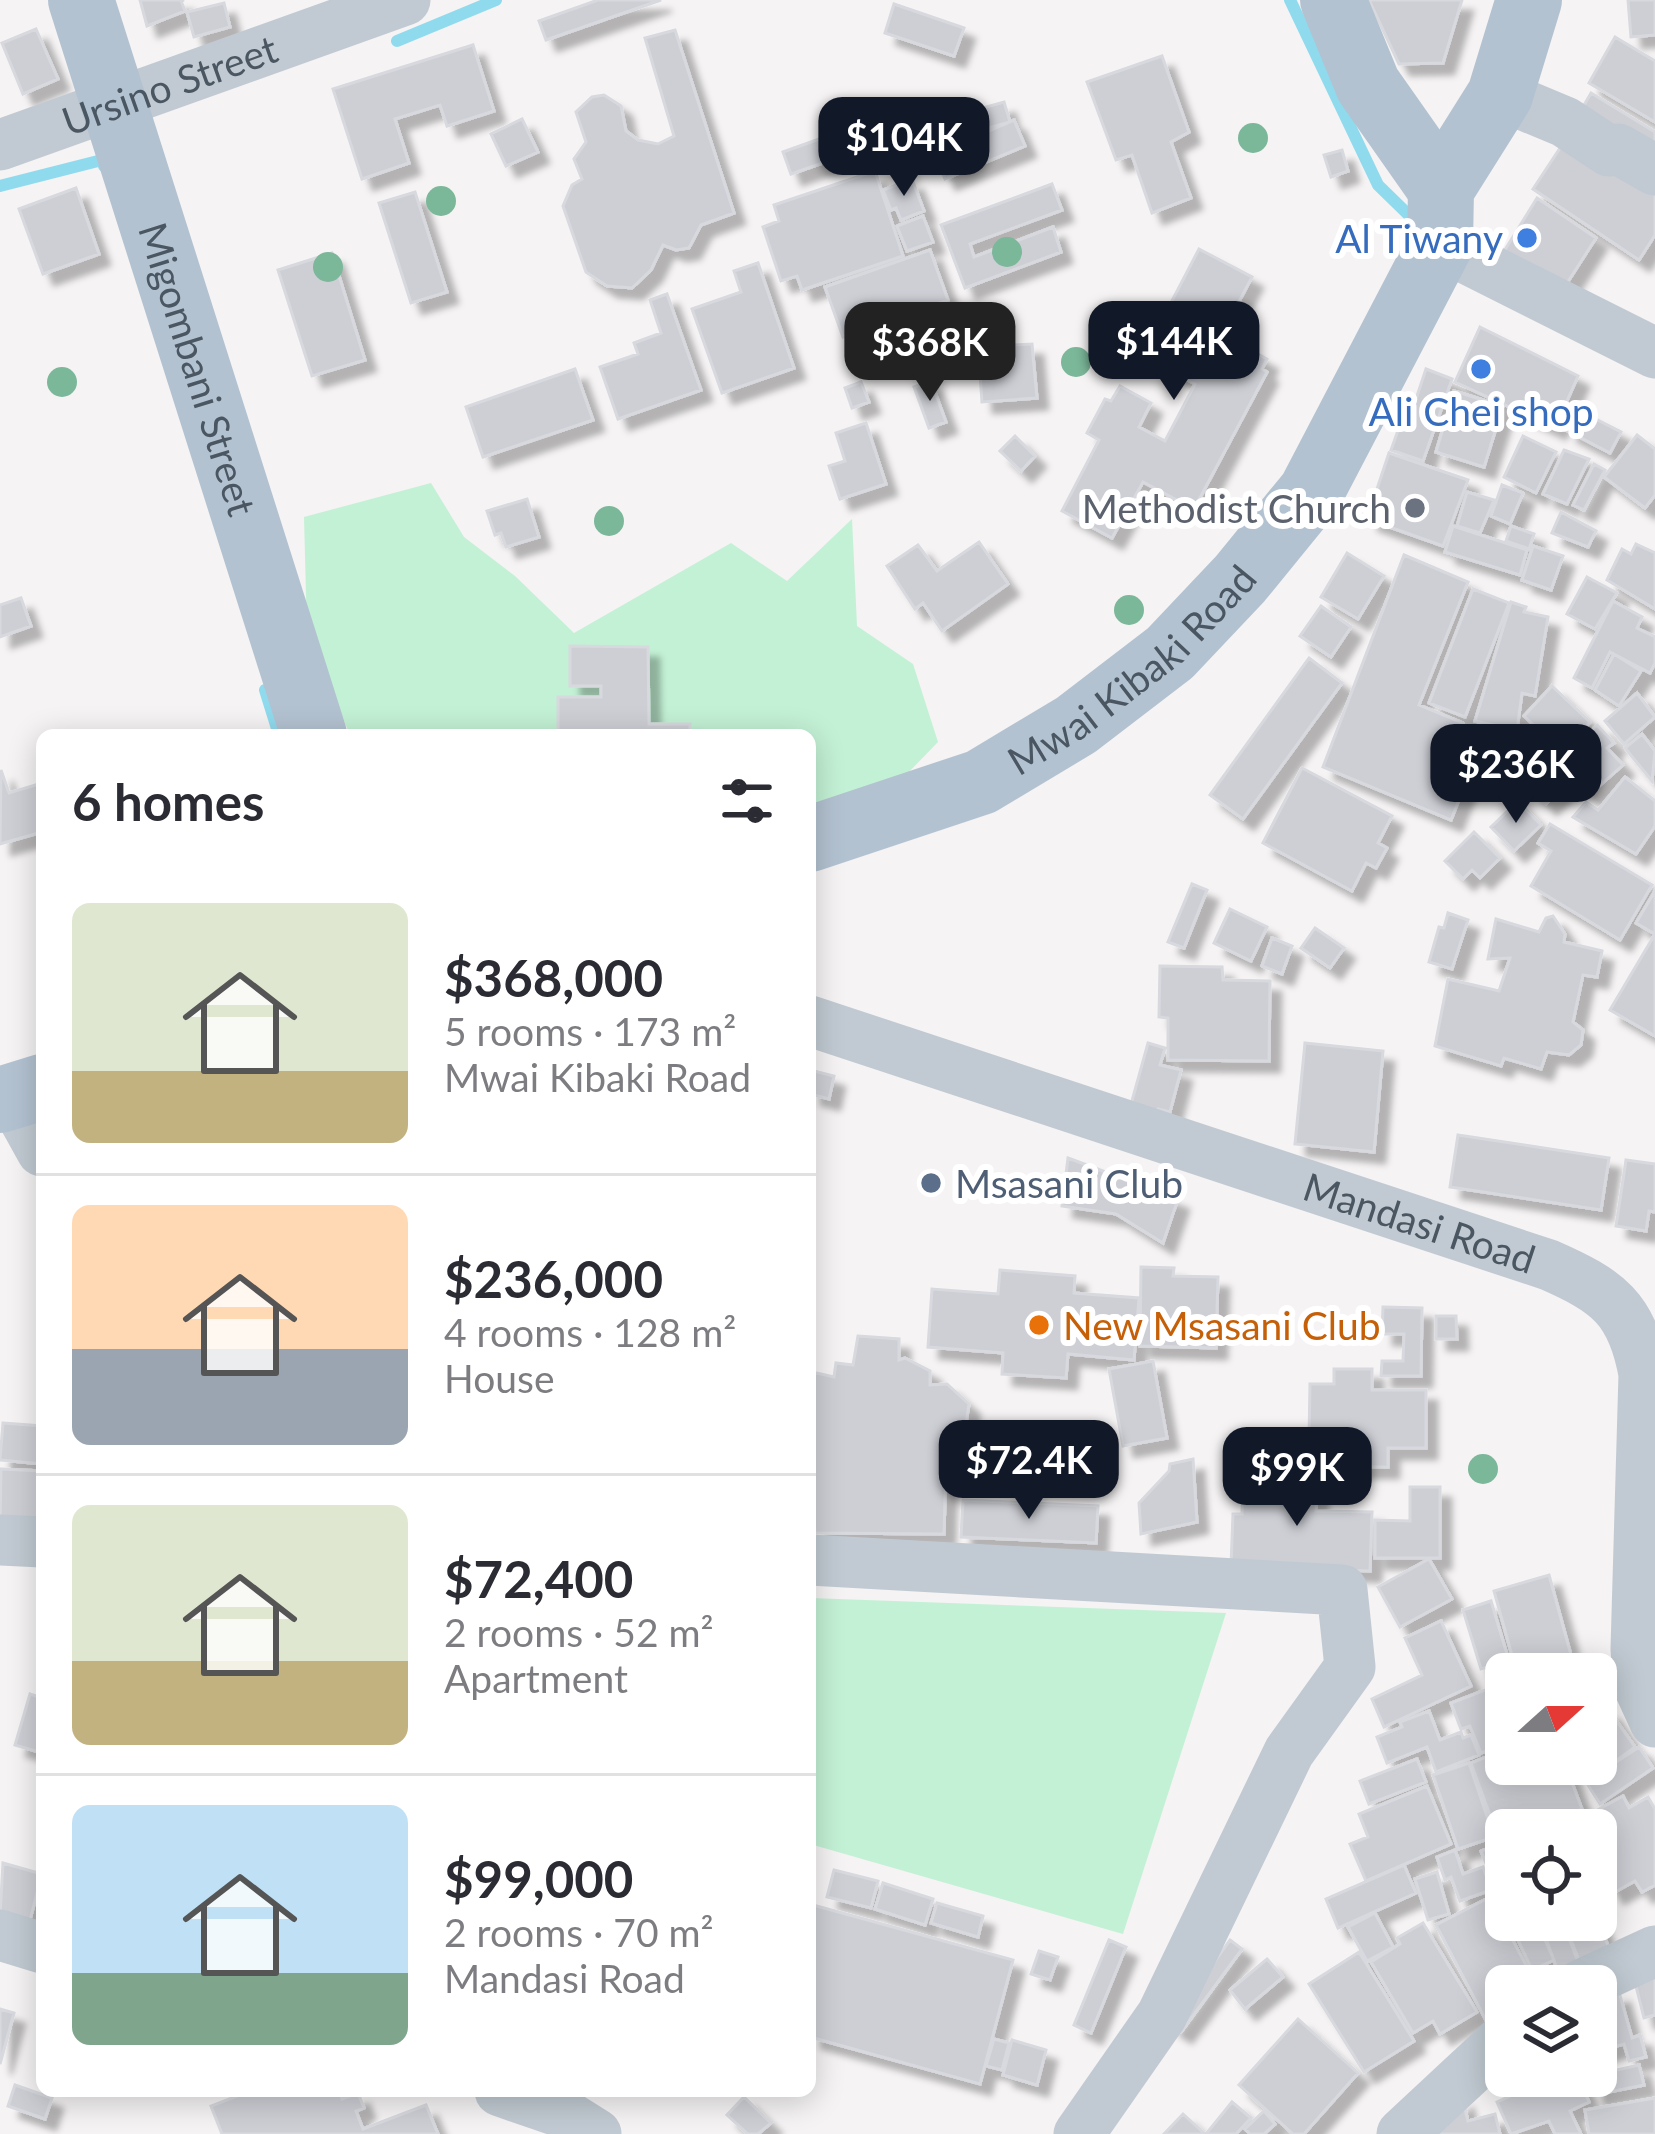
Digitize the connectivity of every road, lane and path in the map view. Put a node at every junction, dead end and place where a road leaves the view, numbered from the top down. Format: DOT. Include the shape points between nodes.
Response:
graph roads {
  1 [pos="81,0"];
  2 [pos="405,0"];
  3 [pos="1333,0"];
  4 [pos="1529,0"];
  5 [pos="1500,95"];
  6 [pos="114,107"];
  7 [pos="0,146"];
  8 [pos="1655,170"];
  9 [pos="1441,217"];
  10 [pos="1655,352"];
  11 [pos="312,729"];
  12 [pos="816,837"];
  13 [pos="816,1023"];
  14 [pos="1640,1297"];
  15 [pos="0,1540"];
  16 [pos="36,1542"];
  17 [pos="816,1560"];
  18 [pos="1655,1722"];
  19 [pos="0,1935"];
  20 [pos="36,1946"];
  21 [pos="1655,1951"];
  22 [pos="1617,1968"];
  23 [pos="1485,2057"];
  24 [pos="518,2097"];
  25 [pos="596,2134"];
  26 [pos="1079,2134"];
  27 [pos="1402,2134"];
  1 -- 6 [label="main road, Migombani Street"];
  2 -- 6 [label="street, Ursino Street"];
  3 -- 9 [label="main road" via="1368,85"];
  4 -- 5 [label="main road, Mwai Kibaki Road"];
  5 -- 8 [label="street"];
  5 -- 9 [label="main road, Mwai Kibaki Road"];
  6 -- 7 [label="street, Ursino Street"];
  6 -- 11 [label="main road, Migombani Street"];
  9 -- 10 [label="street"];
  9 -- 12 [label="main road, Mwai Kibaki Road" via="1311,492 1170,652 1076,725 981,782"];
  13 -- 14 [label="street, Mandasi Road" via="1549,1265 1612,1300"];
  14 -- 18 [label="street, Mandasi Road" via="1636,1648"];
  15 -- 16 [label="street"];
  17 -- 26 [label="street" via="1342,1590 1351,1667 1289,1753 1162,2015"];
  19 -- 20 [label="street"];
  21 -- 22 [label="street"];
  23 -- 27 [label="street"];
  24 -- 25 [label="street"];
}
